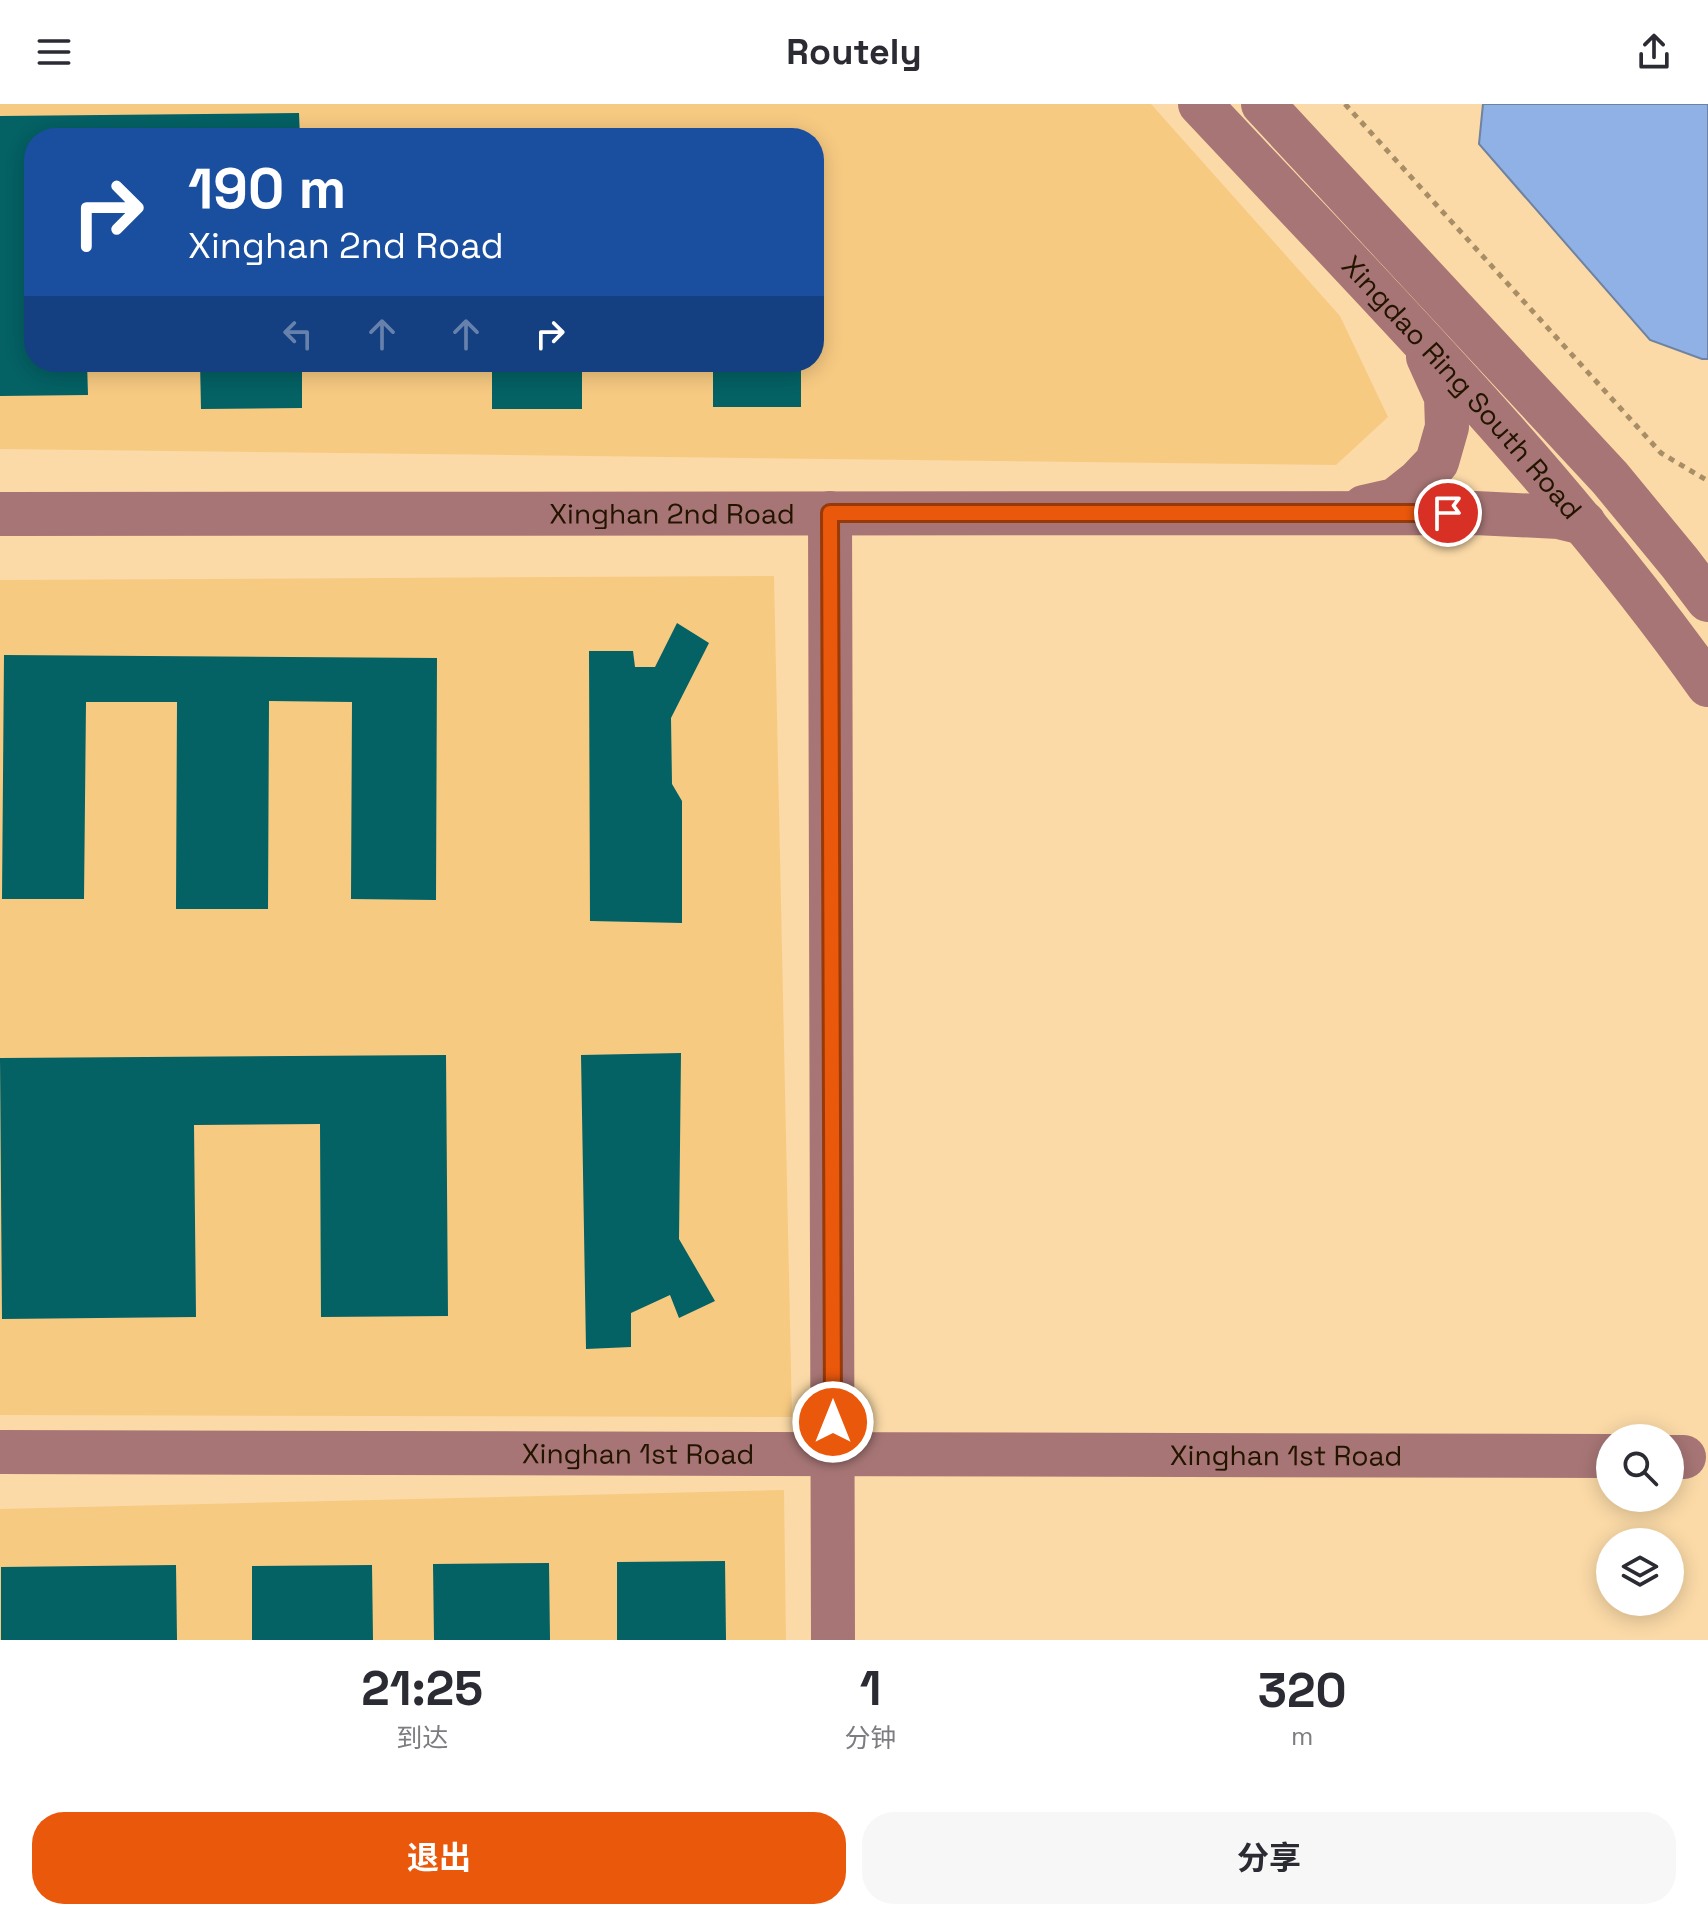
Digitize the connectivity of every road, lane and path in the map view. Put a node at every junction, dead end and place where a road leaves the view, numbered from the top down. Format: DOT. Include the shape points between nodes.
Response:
graph roads {
  1 [pos="1200,104"];
  2 [pos="1263,104"];
  3 [pos="1345,104"];
  4 [pos="1421,340"];
  5 [pos="1708,481"];
  6 [pos="830,513"];
  7 [pos="1338,513"];
  8 [pos="0,514"];
  9 [pos="1584,523"];
  10 [pos="1708,600"];
  11 [pos="1708,685"];
  12 [pos="0,1452"];
  13 [pos="833,1453"];
  14 [pos="1596,1456"];
  15 [pos="833,1640"];
  1 -- 4 [label="street, Xingdao Ring South Road"];
  2 -- 10 [label="street, Xingdao Ring South Road" via="1610,478"];
  3 -- 5 [label="path" via="1661,453"];
  4 -- 7 [label="street" via="1446,397 1447,427 1437,462 1395,500"];
  4 -- 9 [label="street, Xingdao Ring South Road"];
  6 -- 7 [label="street, Xinghan 2nd Road"];
  6 -- 8 [label="street, Xinghan 2nd Road"];
  6 -- 13 [label="street"];
  7 -- 9 [label="street, Xinghan 2nd Road" via="1475,513"];
  9 -- 11 [label="street, Xingdao Ring South Road"];
  12 -- 13 [label="street, Xinghan 1st Road"];
  13 -- 14 [label="street, Xinghan 1st Road"];
  13 -- 15 [label="street"];
}
